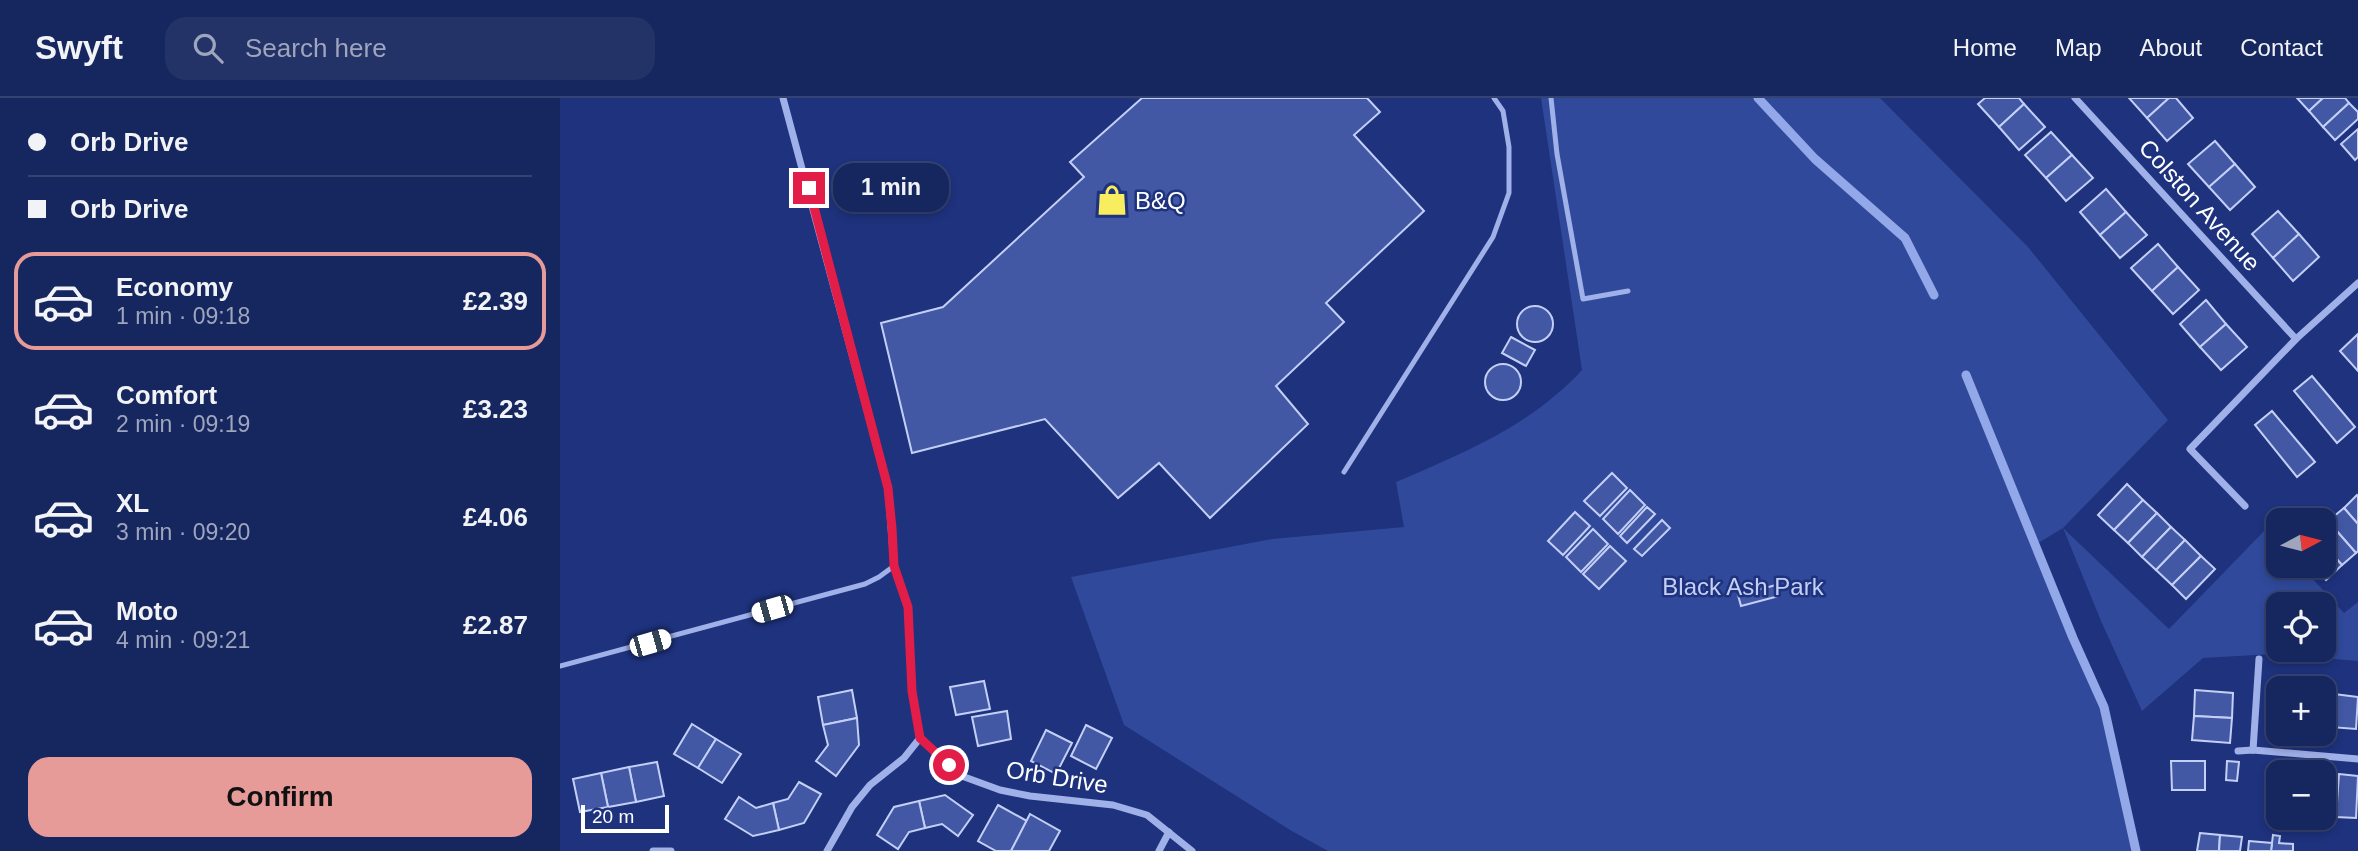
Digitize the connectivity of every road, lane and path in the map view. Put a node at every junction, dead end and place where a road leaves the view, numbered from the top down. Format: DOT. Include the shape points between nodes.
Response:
graph roads {
  1 [pos="783,98"];
  2 [pos="1494,98"];
  3 [pos="1551,98"];
  4 [pos="2075,98"];
  5 [pos="2358,283"];
  6 [pos="1628,291"];
  7 [pos="2296,339"];
  8 [pos="1344,472"];
  9 [pos="2245,506"];
  10 [pos="894,566"];
  11 [pos="2259,659"];
  12 [pos="560,666"];
  13 [pos="920,738"];
  14 [pos="2253,750"];
  15 [pos="2238,751"];
  16 [pos="2358,759"];
  17 [pos="1169,832"];
  18 [pos="653,851"];
  19 [pos="671,851"];
  20 [pos="827,851"];
  21 [pos="1159,851"];
  22 [pos="1192,851"];
  1 -- 10 [label="street" via="888,488"];
  2 -- 8 [label="lane" via="1503,111 1509,147 1509,193 1493,237"];
  3 -- 6 [label="lane" via="1583,299"];
  4 -- 7 [label="street, Colston Avenue"];
  5 -- 7 [label="street"];
  7 -- 9 [label="street" via="2190,449"];
  10 -- 12 [label="lane" via="865,584"];
  10 -- 13 [label="street" via="908,607 912,691"];
  11 -- 14 [label="street"];
  13 -- 17 [label="street, Orb Drive" via="959,775 1030,796 1113,805 1147,815"];
  13 -- 20 [label="street" via="904,758 870,785"];
  14 -- 15 [label="street"];
  14 -- 16 [label="street"];
  17 -- 21 [label="street"];
  17 -- 22 [label="street, Orb Drive"];
  18 -- 19 [label="street"];
}
